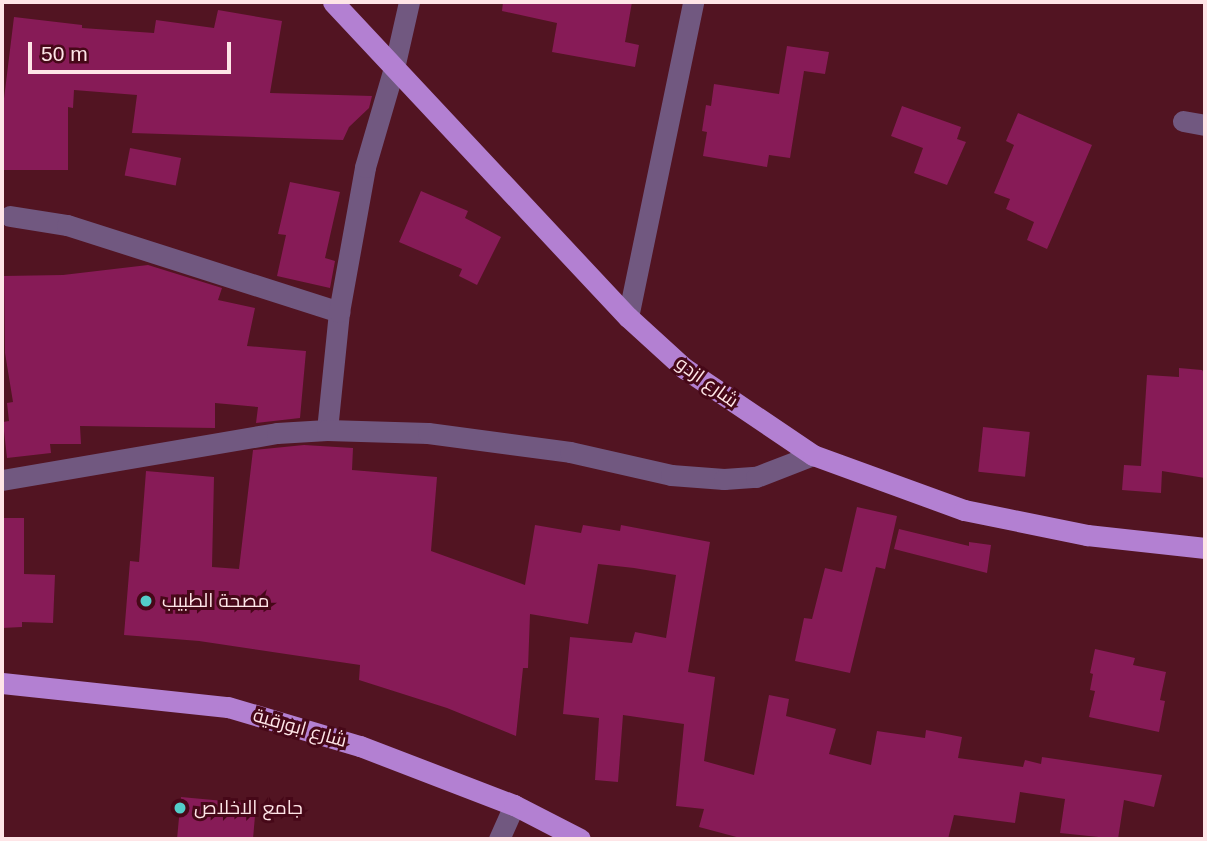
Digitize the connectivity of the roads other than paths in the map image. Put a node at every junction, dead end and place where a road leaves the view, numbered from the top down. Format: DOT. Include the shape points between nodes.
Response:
graph roads {
  1 [pos="333,2"];
  2 [pos="409,2"];
  3 [pos="693,2"];
  4 [pos="394,68"];
  5 [pos="1183,121"];
  6 [pos="1205,125"];
  7 [pos="10,216"];
  8 [pos="339,312"];
  9 [pos="628,317"];
  10 [pos="327,430"];
  11 [pos="813,455"];
  12 [pos="2,480"];
  13 [pos="1205,548"];
  14 [pos="2,688"];
  15 [pos="514,805"];
  16 [pos="499,839"];
  17 [pos="580,839"];
  1 -- 4 [label="main road, شارع ازدو"];
  2 -- 4 [label="street"];
  3 -- 9 [label="street"];
  4 -- 8 [label="street" via="365,167"];
  4 -- 9 [label="main road, شارع ازدو"];
  5 -- 6 [label="street"];
  7 -- 8 [label="street" via="67,225"];
  8 -- 10 [label="street"];
  9 -- 11 [label="main road, شارع ازدو" via="684,368"];
  10 -- 11 [label="street" via="428,433 570,452 671,475 724,479 756,477"];
  10 -- 12 [label="street" via="278,433"];
  11 -- 13 [label="main road, شارع ازدو" via="964,510 1087,535"];
  14 -- 15 [label="main road, شارع ابورقية" via="228,707 360,746"];
  15 -- 16 [label="street"];
  15 -- 17 [label="main road, شارع ابورقية"];
}
